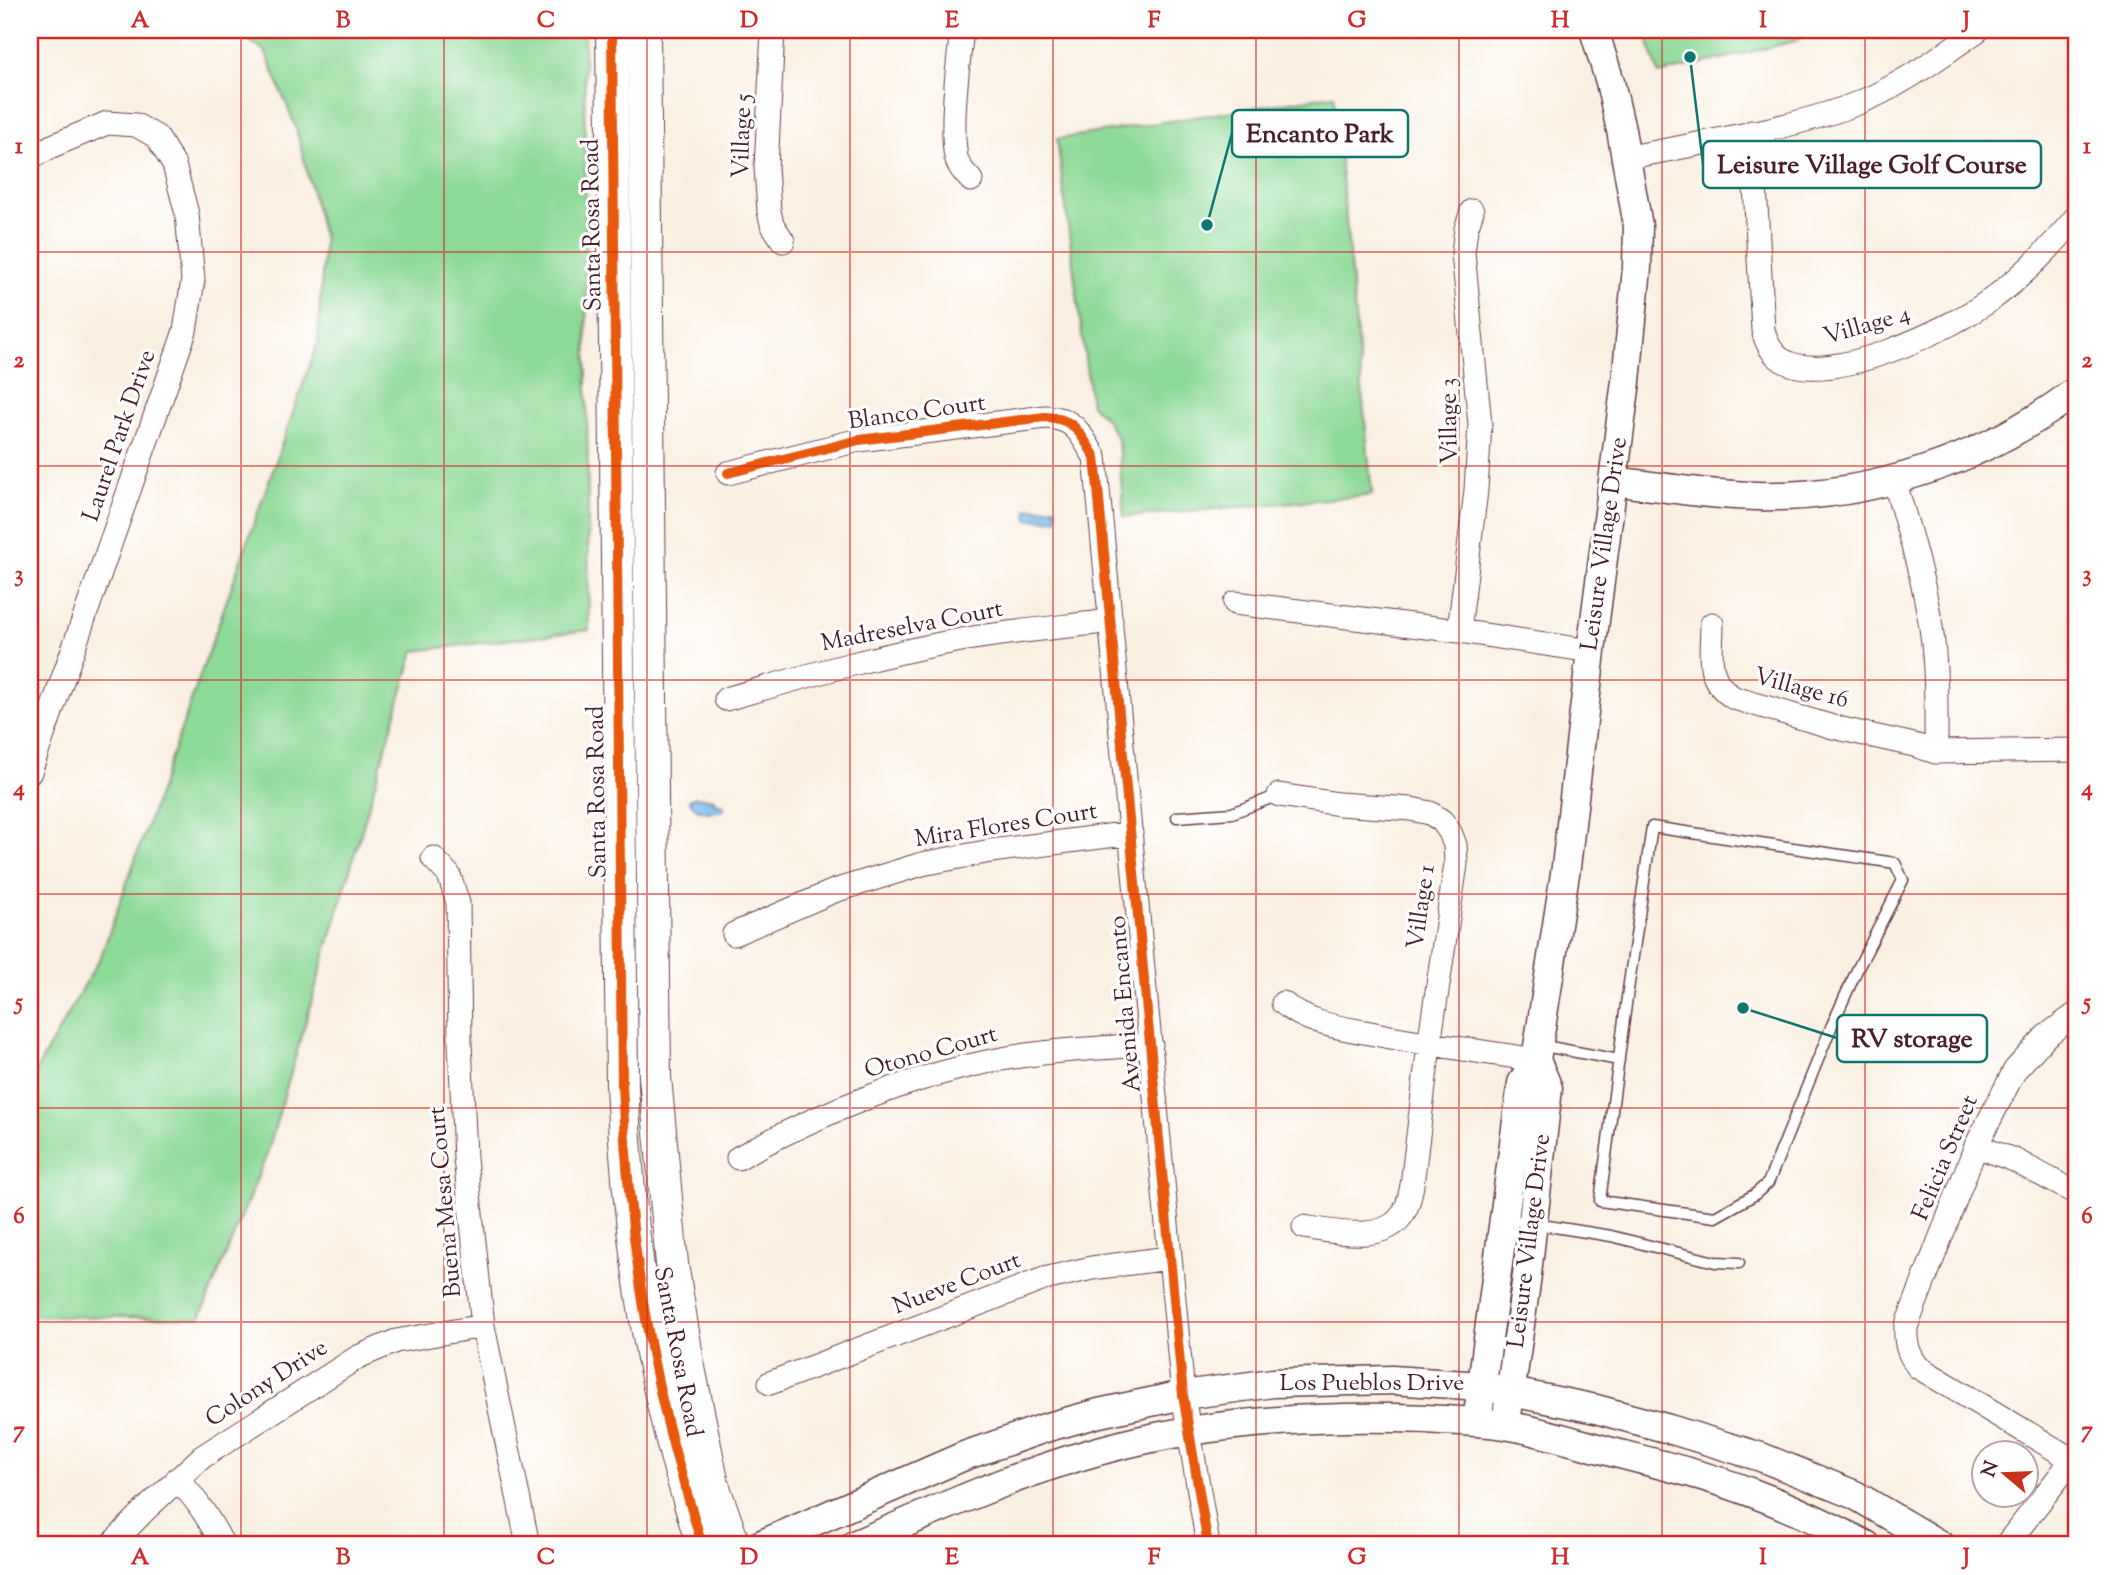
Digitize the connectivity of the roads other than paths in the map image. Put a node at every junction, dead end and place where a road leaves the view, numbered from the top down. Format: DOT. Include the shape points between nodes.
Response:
graph roads {
  1 [pos="612,30"];
  2 [pos="644,30"];
  3 [pos="773,30"];
  4 [pos="962,30"];
  5 [pos="1594,30"];
  6 [pos="1978,30"];
  7 [pos="1752,132"];
  8 [pos="30,158"];
  9 [pos="1626,158"];
  10 [pos="971,180"];
  11 [pos="1472,211"];
  12 [pos="2076,217"];
  13 [pos="783,241"];
  14 [pos="2076,391"];
  15 [pos="1096,457"];
  16 [pos="729,473"];
  17 [pos="1894,479"];
  18 [pos="1614,481"];
  19 [pos="1235,603"];
  20 [pos="1111,621"];
  21 [pos="1712,624"];
  22 [pos="1459,631"];
  23 [pos="1591,650"];
  24 [pos="726,699"];
  25 [pos="2076,750"];
  26 [pos="1936,752"];
  27 [pos="30,772"];
  28 [pos="1279,795"];
  29 [pos="1177,817"];
  30 [pos="1131,833"];
  31 [pos="433,858"];
  32 [pos="734,934"];
  33 [pos="1283,1003"];
  34 [pos="2076,1014"];
  35 [pos="1151,1045"];
  36 [pos="1429,1045"];
  37 [pos="1537,1052"];
  38 [pos="1619,1060"];
  39 [pos="1976,1146"];
  40 [pos="738,1157"];
  41 [pos="2076,1193"];
  42 [pos="1504,1219"];
  43 [pos="1533,1224"];
  44 [pos="1304,1227"];
  45 [pos="1169,1258"];
  46 [pos="1739,1263"];
  47 [pos="1497,1278"];
  48 [pos="1526,1283"];
  49 [pos="483,1326"];
  50 [pos="770,1383"];
  51 [pos="1482,1385"];
  52 [pos="1511,1391"];
  53 [pos="1183,1395"];
  54 [pos="1477,1422"];
  55 [pos="1506,1425"];
  56 [pos="1187,1432"];
  57 [pos="2075,1460"];
  58 [pos="177,1479"];
  59 [pos="111,1545"];
  60 [pos="223,1545"];
  61 [pos="528,1545"];
  62 [pos="702,1545"];
  63 [pos="734,1545"];
  64 [pos="760,1545"];
  65 [pos="854,1545"];
  66 [pos="1208,1545"];
  67 [pos="1866,1545"];
  68 [pos="1940,1545"];
  69 [pos="2006,1545"];
  1 -- 62 [label="main road, Santa Rosa Road" via="625,1160 655,1365"];
  2 -- 63 [label="main road, Santa Rosa Road" via="655,1077 672,1264 688,1363 713,1485"];
  3 -- 13 [label="street, Village 5" via="766,168 772,224"];
  4 -- 10 [label="street" via="956,157"];
  5 -- 9 [label="street, Leisure Village Drive"];
  6 -- 7 [label="street" via="1928,66 1846,108"];
  7 -- 9 [label="street"];
  7 -- 12 [label="street, Village 4" via="1763,330 1772,352 1796,365 1846,363 1933,333 2008,286"];
  8 -- 27 [label="street, Laurel Park Drive" via="107,123 136,125 157,137 174,165 187,214 193,280 185,331"];
  9 -- 18 [label="street, Leisure Village Drive" via="1638,226 1637,268"];
  11 -- 22 [label="street, Village 3" via="1463,253 1480,425"];
  14 -- 17 [label="street" via="2037,419 1978,450"];
  15 -- 16 [label="street, Blanco Court" via="1067,420 1045,418 859,440"];
  15 -- 20 [label="street, Avenida Encanto"];
  17 -- 18 [label="street" via="1831,492 1759,496"];
  17 -- 26 [label="street" via="1930,620"];
  18 -- 23 [label="street, Leisure Village Drive"];
  19 -- 22 [label="street"];
  20 -- 24 [label="street, Madreselva Court" via="915,649"];
  20 -- 30 [label="street, Avenida Encanto"];
  21 -- 26 [label="street, Village 16" via="1712,671 1723,691 1734,698"];
  22 -- 23 [label="street"];
  23 -- 37 [label="street, Leisure Village Drive" via="1566,867"];
  25 -- 26 [label="street, Village 16"];
  28 -- 29 [label="lane" via="1232,813"];
  28 -- 36 [label="street, Village 1" via="1430,813 1450,832 1456,864"];
  30 -- 32 [label="street, Mira Flores Court" via="922,864 834,891"];
  30 -- 35 [label="street, Avenida Encanto"];
  31 -- 49 [label="street, Buena Mesa Court" via="449,874 458,903 465,1158"];
  33 -- 36 [label="street" via="1324,1024"];
  34 -- 39 [label="street, Felicia Street" via="2046,1036 2015,1070"];
  35 -- 40 [label="street, Otono Court" via="1000,1059 931,1077 888,1089"];
  35 -- 45 [label="street, Avenida Encanto"];
  36 -- 37 [label="street"];
  36 -- 44 [label="street, Village 1" via="1412,1185 1404,1214 1377,1233"];
  37 -- 38 [label="lane"];
  37 -- 42 [label="street, Leisure Village Drive" via="1522,1083"];
  37 -- 43 [label="street, Leisure Village Drive" via="1548,1088"];
  38 -- 38 [label="lane" via="1652,827 1895,863 1903,880 1832,1025 1768,1183 1754,1195 1715,1217 1600,1201"];
  39 -- 41 [label="street"];
  39 -- 57 [label="street, Felicia Street" via="1906,1327 1907,1348 1918,1367"];
  42 -- 43 [label="lane"];
  42 -- 47 [label="street, Leisure Village Drive"];
  43 -- 46 [label="lane"];
  43 -- 48 [label="street, Leisure Village Drive"];
  45 -- 50 [label="street, Nueve Court" via="1044,1279"];
  45 -- 53 [label="street, Avenida Encanto"];
  47 -- 48 [label="street"];
  47 -- 51 [label="street, Leisure Village Drive"];
  48 -- 52 [label="street, Leisure Village Drive"];
  49 -- 58 [label="street, Colony Drive" via="396,1341 358,1357 202,1457"];
  49 -- 61 [label="street, Buena Mesa Court"];
  51 -- 52 [label="street, Los Pueblos Drive"];
  51 -- 53 [label="street, Los Pueblos Drive" via="1325,1380"];
  51 -- 54 [label="street, Leisure Village Drive"];
  52 -- 55 [label="street, Leisure Village Drive"];
  52 -- 68 [label="street, Los Pueblos Drive" via="1596,1409 1760,1457 1855,1495"];
  53 -- 56 [label="street, Avenida Encanto"];
  53 -- 64 [label="street, Los Pueblos Drive" via="1048,1427 964,1456"];
  54 -- 55 [label="street, Los Pueblos Drive"];
  54 -- 56 [label="street, Los Pueblos Drive" via="1303,1419"];
  55 -- 67 [label="street, Los Pueblos Drive" via="1749,1492"];
  56 -- 65 [label="street, Los Pueblos Drive" via="1122,1444 1041,1468"];
  56 -- 66 [label="street, Avenida Encanto"];
  57 -- 69 [label="street"];
  58 -- 59 [label="street, Colony Drive"];
  58 -- 60 [label="street" via="209,1517"];
}
